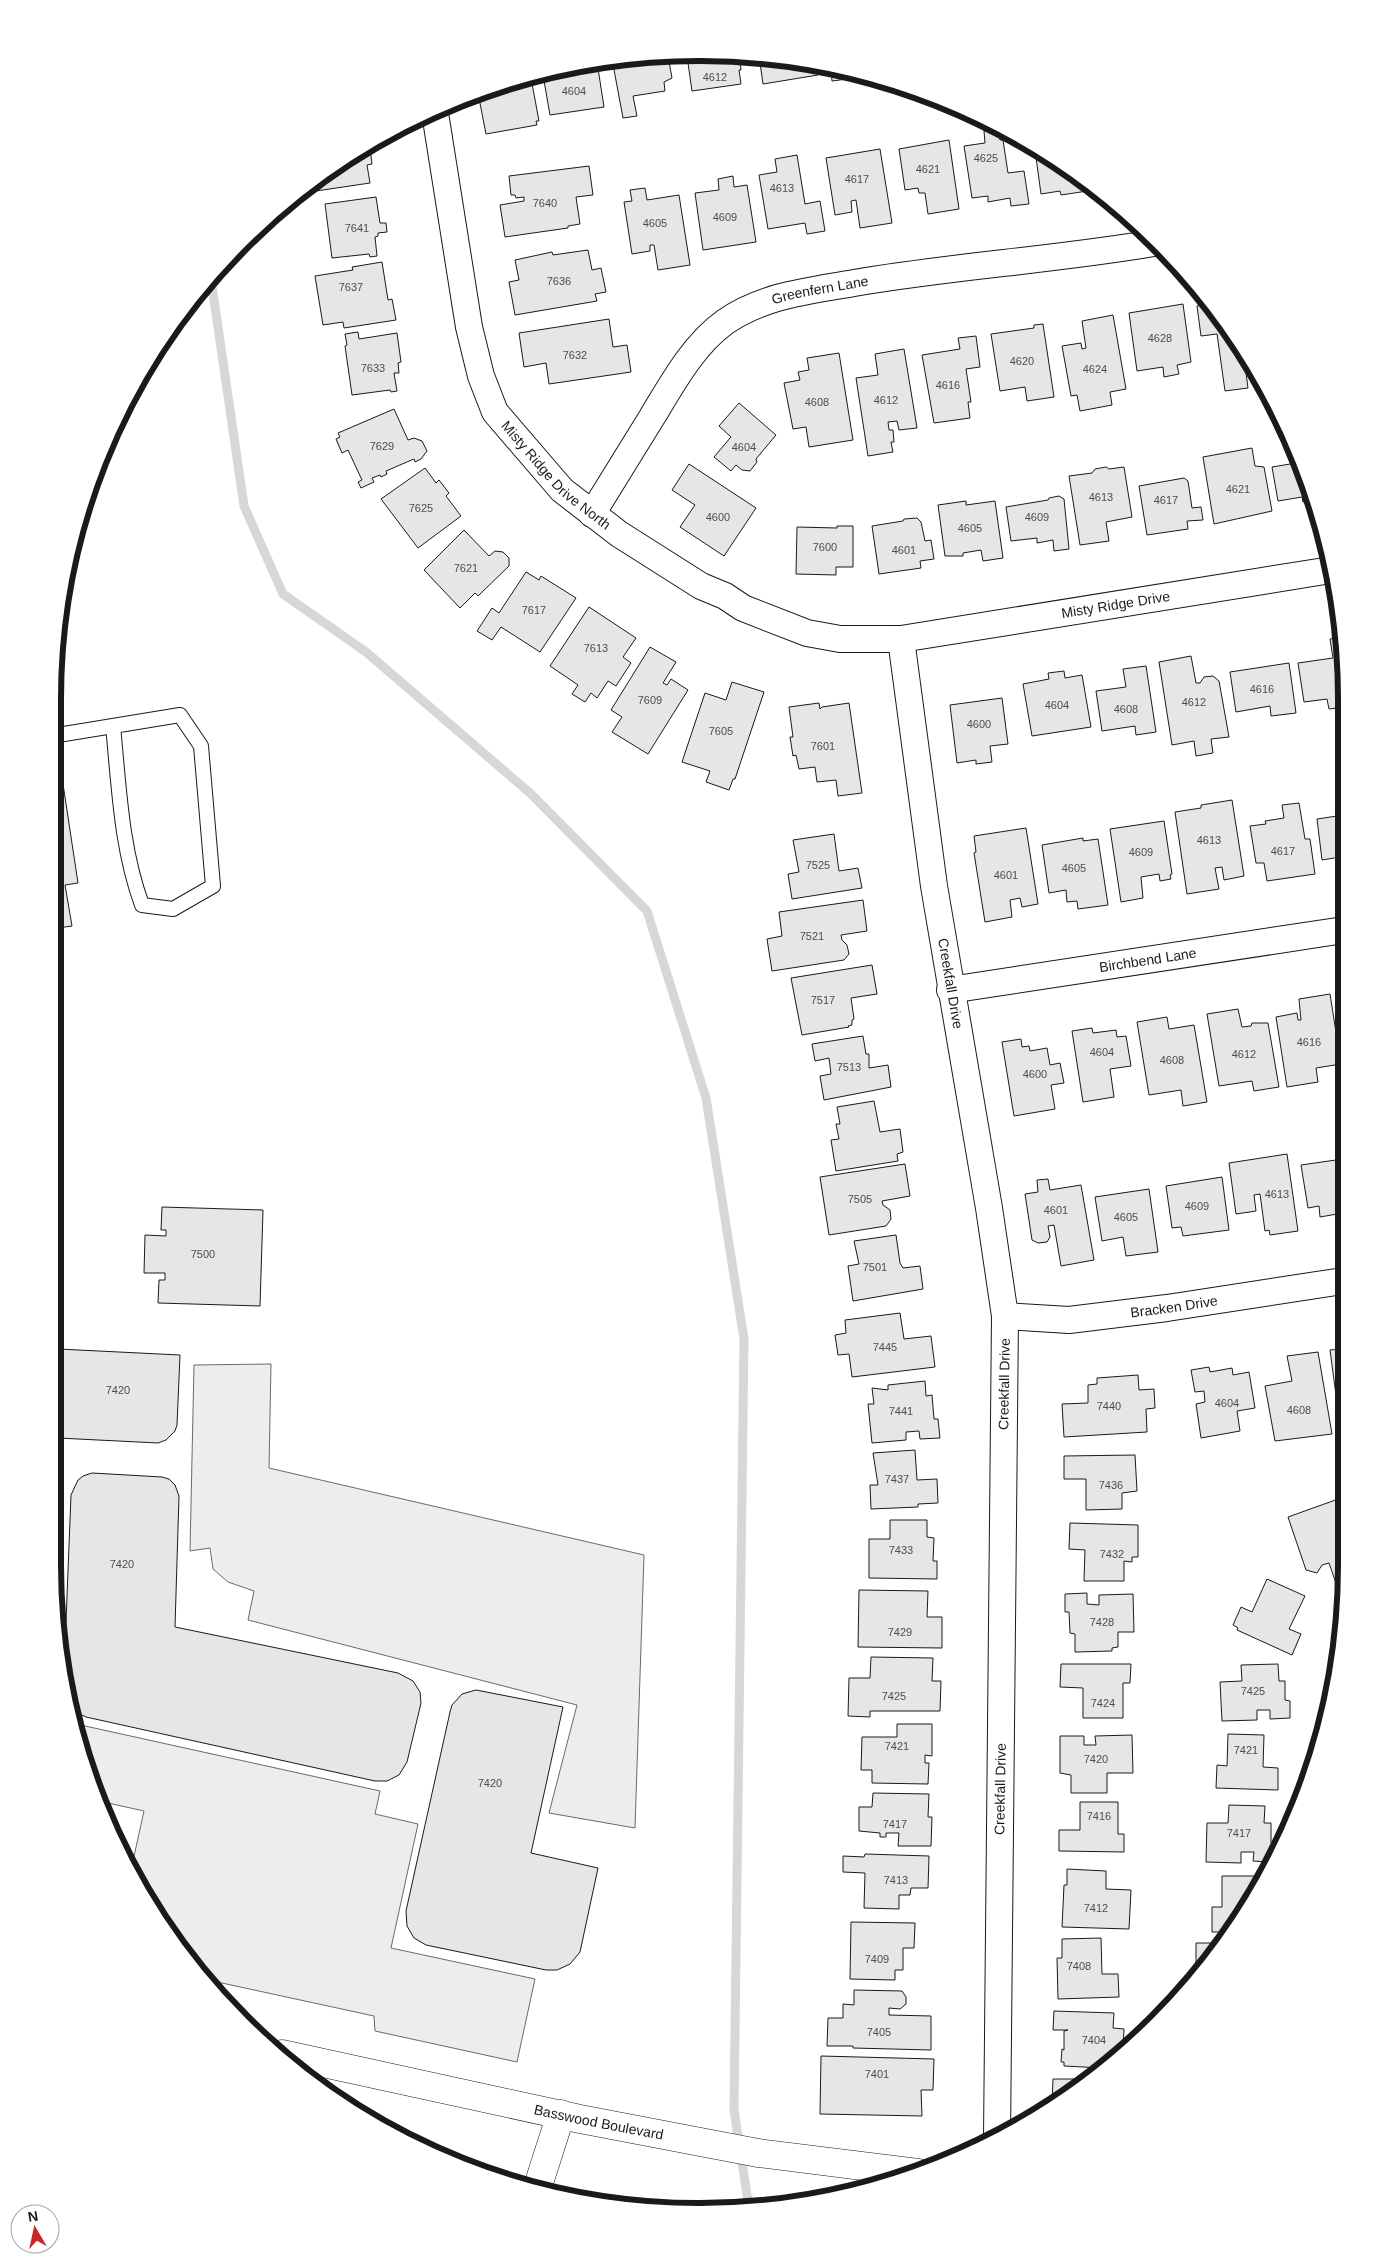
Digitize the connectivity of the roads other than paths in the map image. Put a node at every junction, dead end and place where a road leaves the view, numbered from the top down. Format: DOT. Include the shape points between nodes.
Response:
graph roads {
  1 [pos="436,119"];
  2 [pos="1147,244"];
  3 [pos="592,514"];
  4 [pos="1324,571"];
  5 [pos="901,639"];
  6 [pos="113,726"];
  7 [pos="61,735"];
  8 [pos="1338,931"];
  9 [pos="950,990"];
  10 [pos="1338,1282"];
  11 [pos="1005,1316"];
  12 [pos="294,2057"];
  13 [pos="560,2114"];
  14 [pos="997,2129"];
  15 [pos="899,2171"];
  16 [pos="539,2182"];
  1 -- 3 [label="street, Misty Ridge Drive North" via="469,327 481,376 496,412 562,490"];
  2 -- 3 [label="street, Greenfern Lane" via="899,276 779,296 752,306 724,322 704,342 673,384"];
  3 -- 5 [label="street, Misty Ridge Drive North" via="701,586 725,596 742,608 808,633 840,639"];
  4 -- 5 [label="street, Misty Ridge Drive"];
  5 -- 9 [label="street, Creekfall Drive"];
  6 -- 6 [label="lane" via="180,715 201,746 213,886 173,909 142,905 131,875"];
  6 -- 7 [label="lane"];
  8 -- 9 [label="street, Birchbend Lane"];
  9 -- 11 [label="street, Creekfall Drive" via="990,1208"];
  10 -- 11 [label="street, Bracken Drive" via="1069,1320"];
  11 -- 14 [label="street, Creekfall Drive"];
  12 -- 13 [label="main road, Basswood Boulevard"];
  13 -- 15 [label="main road, Basswood Boulevard" via="791,2157"];
  13 -- 16 [label="main road"];
}
